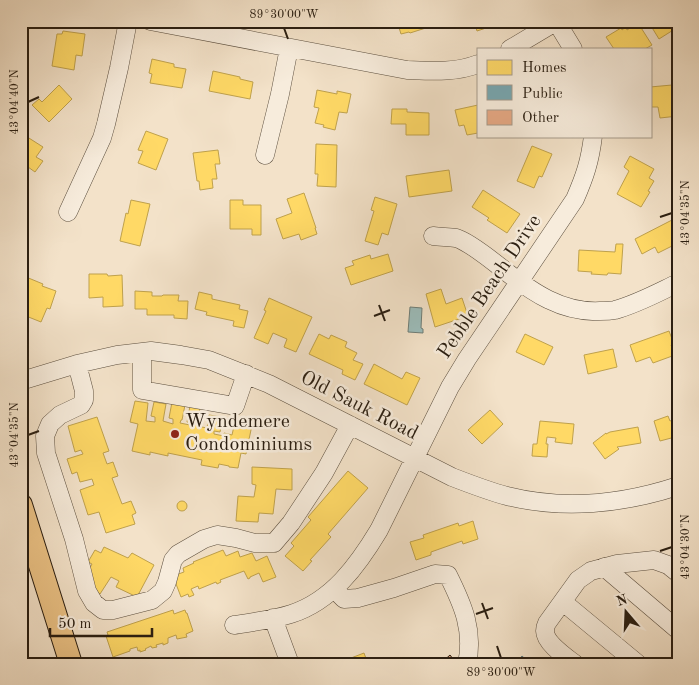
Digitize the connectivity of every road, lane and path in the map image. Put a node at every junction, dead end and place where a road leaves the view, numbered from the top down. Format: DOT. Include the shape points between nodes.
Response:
graph roads {
  1 [pos="128,21"];
  2 [pos="150,21"];
  3 [pos="557,21"];
  4 [pos="289,48"];
  5 [pos="512,48"];
  6 [pos="572,48"];
  7 [pos="477,64"];
  8 [pos="593,138"];
  9 [pos="265,155"];
  10 [pos="68,212"];
  11 [pos="433,236"];
  12 [pos="519,282"];
  13 [pos="678,282"];
  14 [pos="142,352"];
  15 [pos="77,364"];
  16 [pos="246,374"];
  17 [pos="21,381"];
  18 [pos="350,425"];
  19 [pos="415,458"];
  20 [pos="678,486"];
  21 [pos="21,505"];
  22 [pos="604,568"];
  23 [pos="678,573"];
  24 [pos="334,589"];
  25 [pos="563,602"];
  26 [pos="274,618"];
  27 [pos="234,625"];
  28 [pos="678,630"];
  29 [pos="71,664"];
  30 [pos="290,664"];
  31 [pos="467,664"];
  32 [pos="575,664"];
  33 [pos="638,664"];
  1 -- 10 [label="street" via="104,131"];
  2 -- 4 [label="street"];
  3 -- 5 [label="street"];
  3 -- 6 [label="street"];
  4 -- 7 [label="street" via="407,70 441,72"];
  4 -- 9 [label="street"];
  8 -- 12 [label="street, Pebble Beach Drive" via="585,176 575,199"];
  11 -- 12 [label="street" via="458,238"];
  12 -- 13 [label="street" via="560,305 588,312 614,310"];
  12 -- 19 [label="street, Pebble Beach Drive" via="450,387"];
  14 -- 15 [label="street, Old Sauk Road"];
  14 -- 16 [label="street, Old Sauk Road" via="208,360"];
  14 -- 16 [label="street" via="142,390 235,406"];
  15 -- 17 [label="street, Old Sauk Road"];
  15 -- 18 [label="street" via="84,400 81,405 60,415 44,436 46,453 87,591 103,610 152,600 163,591 172,560 204,539 217,535 255,543 274,543 291,524 324,473"];
  16 -- 18 [label="street, Old Sauk Road"];
  18 -- 19 [label="street, Old Sauk Road"];
  19 -- 20 [label="street, Old Sauk Road" via="479,488 541,502 620,501"];
  19 -- 24 [label="street, Pebble Beach Drive" via="380,530 357,565"];
  21 -- 29 [label="main road"];
  22 -- 23 [label="street" via="654,560"];
  22 -- 25 [label="street" via="591,571 578,580"];
  22 -- 28 [label="street"];
  24 -- 26 [label="street, Pebble Beach Drive" via="311,606"];
  24 -- 31 [label="street" via="344,599 358,598 435,574 448,575 460,600 469,633"];
  25 -- 32 [label="street" via="544,630 550,643"];
  25 -- 33 [label="street"];
  26 -- 27 [label="street, Pebble Beach Drive"];
  26 -- 30 [label="street"];
}
